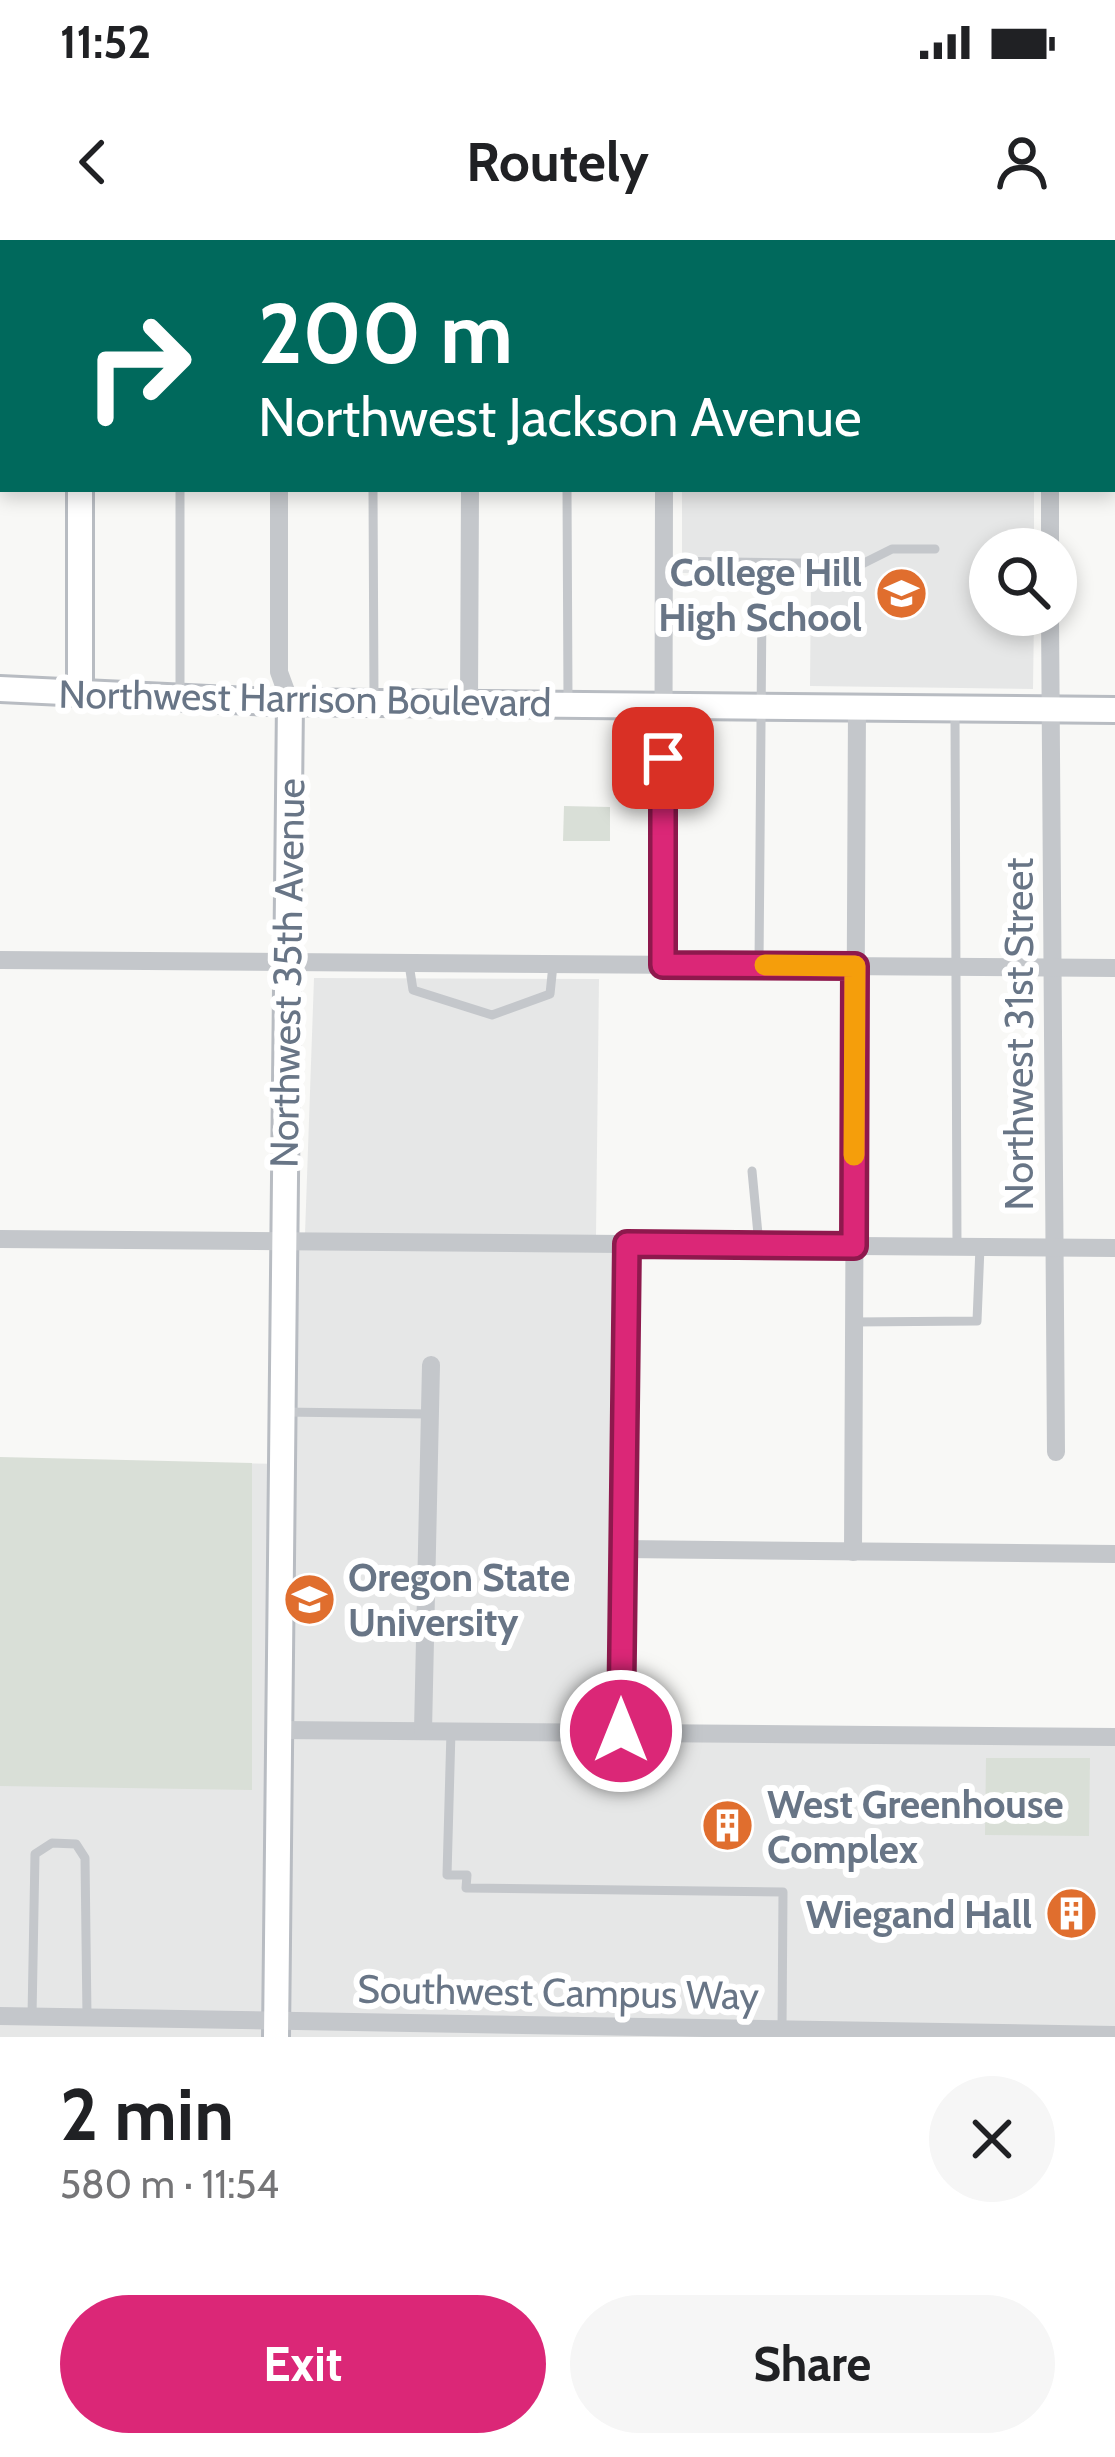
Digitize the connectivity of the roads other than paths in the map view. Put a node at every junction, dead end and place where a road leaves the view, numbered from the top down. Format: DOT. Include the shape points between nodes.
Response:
graph roads {
  1 [pos="80,492"];
  2 [pos="180,492"];
  3 [pos="279,492"];
  4 [pos="373,492"];
  5 [pos="470,492"];
  6 [pos="567,492"];
  7 [pos="664,492"];
  8 [pos="1050,492"];
  9 [pos="1050,528"];
  10 [pos="935,549"];
  11 [pos="664,561"];
  12 [pos="762,604"];
  13 [pos="1050,636"];
  14 [pos="0,688"];
  15 [pos="80,694"];
  16 [pos="180,700"];
  17 [pos="290,701"];
  18 [pos="374,702"];
  19 [pos="469,703"];
  20 [pos="567,704"];
  21 [pos="664,705"];
  22 [pos="760,706"];
  23 [pos="857,706"];
  24 [pos="955,708"];
  25 [pos="1050,710"];
  26 [pos="1115,710"];
  27 [pos="0,960"];
  28 [pos="287,964"];
  29 [pos="410,964"];
  30 [pos="553,965"];
  31 [pos="663,965"];
  32 [pos="759,965"];
  33 [pos="855,966"];
  34 [pos="954,966"];
  35 [pos="1052,967"];
  36 [pos="1115,968"];
  37 [pos="752,1171"];
  38 [pos="0,1239"];
  39 [pos="284,1244"];
  40 [pos="627,1244"];
  41 [pos="759,1245"];
  42 [pos="854,1246"];
  43 [pos="957,1247"];
  44 [pos="980,1247"];
  45 [pos="1054,1247"];
  46 [pos="1115,1248"];
  47 [pos="854,1322"];
  48 [pos="431,1365"];
  49 [pos="283,1412"];
  50 [pos="429,1414"];
  51 [pos="1056,1452"];
  52 [pos="623,1550"];
  53 [pos="853,1552"];
  54 [pos="1115,1554"];
  55 [pos="280,1730"];
  56 [pos="423,1731"];
  57 [pos="451,1731"];
  58 [pos="621,1731"];
  59 [pos="1115,1737"];
  60 [pos="0,2016"];
  61 [pos="32,2016"];
  62 [pos="87,2018"];
  63 [pos="276,2029"];
  64 [pos="782,2030"];
  65 [pos="1115,2036"];
  1 -- 15 [label="main road"];
  2 -- 16 [label="lane"];
  3 -- 17 [label="street" via="279,672"];
  4 -- 18 [label="lane"];
  5 -- 19 [label="street"];
  6 -- 20 [label="lane"];
  7 -- 11 [label="street"];
  8 -- 9 [label="street"];
  10 -- 11 [label="lane" via="892,549 862,564"];
  11 -- 21 [label="street"];
  12 -- 22 [label="lane"];
  13 -- 25 [label="street, Northwest 31st Street"];
  14 -- 15 [label="main road, Northwest Harrison Boulevard"];
  15 -- 16 [label="main road, Northwest Harrison Boulevard"];
  16 -- 17 [label="main road, Northwest Harrison Boulevard"];
  17 -- 18 [label="main road, Northwest Harrison Boulevard"];
  17 -- 28 [label="main road, Northwest 35th Avenue"];
  18 -- 19 [label="main road, Northwest Harrison Boulevard"];
  19 -- 20 [label="main road, Northwest Harrison Boulevard"];
  20 -- 21 [label="main road, Northwest Harrison Boulevard"];
  21 -- 22 [label="main road, Northwest Harrison Boulevard"];
  21 -- 31 [label="street"];
  22 -- 23 [label="main road, Northwest Harrison Boulevard"];
  22 -- 32 [label="lane"];
  23 -- 24 [label="main road, Northwest Harrison Boulevard"];
  23 -- 33 [label="street"];
  24 -- 25 [label="main road, Northwest Harrison Boulevard"];
  24 -- 34 [label="lane"];
  25 -- 26 [label="main road, Northwest Harrison Boulevard"];
  25 -- 35 [label="street, Northwest 31st Street"];
  27 -- 28 [label="street"];
  28 -- 29 [label="street"];
  28 -- 39 [label="main road, Northwest 35th Avenue"];
  29 -- 30 [label="street"];
  29 -- 30 [label="lane" via="413,990 491,1015 550,994"];
  30 -- 31 [label="street"];
  31 -- 32 [label="street"];
  32 -- 33 [label="street"];
  33 -- 34 [label="street"];
  33 -- 42 [label="street"];
  34 -- 35 [label="street"];
  34 -- 43 [label="lane"];
  35 -- 36 [label="street"];
  35 -- 45 [label="street, Northwest 31st Street"];
  37 -- 41 [label="lane"];
  38 -- 39 [label="street"];
  39 -- 40 [label="street"];
  39 -- 49 [label="main road, Northwest 35th Avenue"];
  40 -- 41 [label="street"];
  40 -- 52 [label="street"];
  41 -- 42 [label="street"];
  42 -- 43 [label="street"];
  42 -- 47 [label="street"];
  43 -- 44 [label="street"];
  44 -- 45 [label="street"];
  44 -- 47 [label="lane" via="977,1321"];
  45 -- 46 [label="street"];
  45 -- 51 [label="street, Northwest 31st Street"];
  47 -- 53 [label="street"];
  48 -- 50 [label="street"];
  49 -- 50 [label="lane"];
  49 -- 55 [label="main road, Northwest 35th Avenue"];
  50 -- 56 [label="street"];
  52 -- 53 [label="street"];
  52 -- 58 [label="street"];
  53 -- 54 [label="street"];
  55 -- 56 [label="street"];
  55 -- 63 [label="main road, Northwest 35th Avenue"];
  56 -- 57 [label="street"];
  57 -- 58 [label="street"];
  57 -- 64 [label="lane" via="447,1875 466,1875 466,1888 783,1892"];
  58 -- 59 [label="street"];
  60 -- 61 [label="street, Southwest Campus Way"];
  61 -- 62 [label="street, Southwest Campus Way"];
  61 -- 62 [label="lane" via="35,1855 52,1843 76,1844 85,1858"];
  62 -- 63 [label="street, Southwest Campus Way"];
  63 -- 64 [label="street, Southwest Campus Way"];
  64 -- 65 [label="street, Southwest Campus Way"];
}
